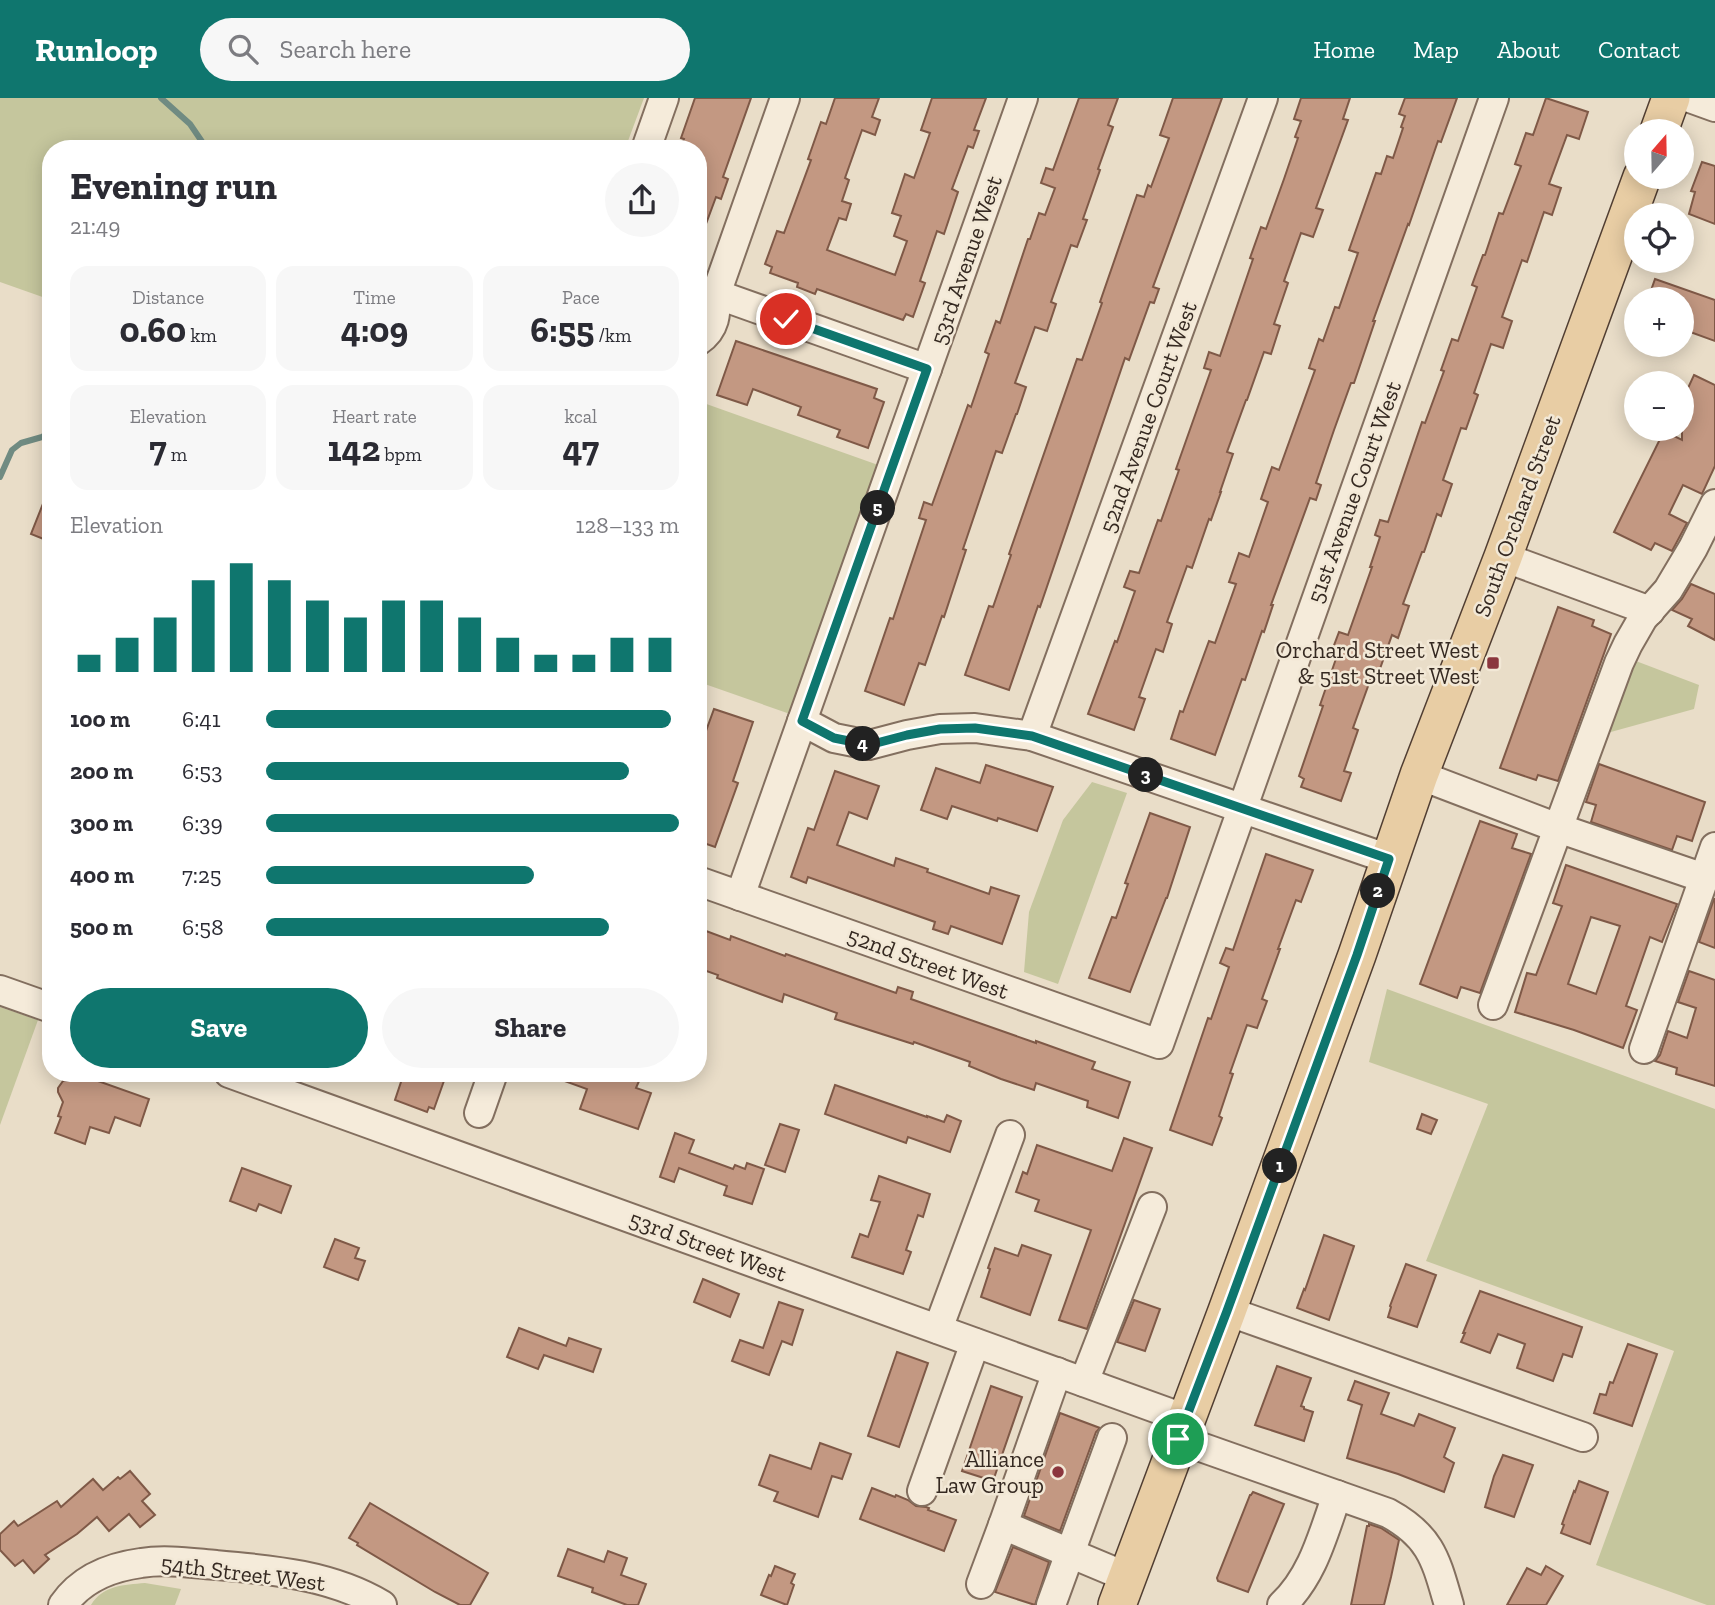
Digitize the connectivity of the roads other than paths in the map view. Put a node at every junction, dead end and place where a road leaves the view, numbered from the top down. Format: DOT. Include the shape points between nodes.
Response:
graph roads {
  1 [pos="664,98"];
  2 [pos="785,98"];
  3 [pos="1023,98"];
  4 [pos="1263,98"];
  5 [pos="1494,98"];
  6 [pos="1671,98"];
  7 [pos="1690,98"];
  8 [pos="1715,107"];
  9 [pos="1663,119"];
  10 [pos="649,140"];
  11 [pos="1638,189"];
  12 [pos="716,294"];
  13 [pos="707,335"];
  14 [pos="927,369"];
  15 [pos="1715,504"];
  16 [pos="1503,557"];
  17 [pos="1650,611"];
  18 [pos="802,721"];
  19 [pos="1032,736"];
  20 [pos="1419,775"];
  21 [pos="1242,808"];
  22 [pos="1558,828"];
  23 [pos="1715,847"];
  24 [pos="1389,859"];
  25 [pos="1704,878"];
  26 [pos="707,884"];
  27 [pos="740,896"];
  28 [pos="0,990"];
  29 [pos="1493,1005"];
  30 [pos="42,1006"];
  31 [pos="1158,1044"];
  32 [pos="1644,1049"];
  33 [pos="254,1082"];
  34 [pos="490,1082"];
  35 [pos="479,1114"];
  36 [pos="1010,1135"];
  37 [pos="1152,1207"];
  38 [pos="1227,1311"];
  39 [pos="938,1329"];
  40 [pos="975,1343"];
  41 [pos="1057,1372"];
  42 [pos="1084,1382"];
  43 [pos="1182,1429"];
  44 [pos="1583,1437"];
  45 [pos="1112,1438"];
  46 [pos="922,1491"];
  47 [pos="1337,1495"];
  48 [pos="1003,1525"];
  49 [pos="1070,1553"];
  50 [pos="981,1584"];
  51 [pos="1122,1591"];
  52 [pos="63,1605"];
  53 [pos="382,1605"];
  54 [pos="1051,1605"];
  55 [pos="1282,1605"];
  56 [pos="1449,1605"];
  1 -- 10 [label="street"];
  2 -- 12 [label="street"];
  3 -- 14 [label="street, 53rd Avenue West"];
  4 -- 19 [label="street, 52nd Avenue Court West"];
  5 -- 21 [label="street, 51st Avenue Court West"];
  6 -- 9 [label="main road"];
  7 -- 8 [label="street"];
  11 -- 16 [label="main road, South Orchard Street"];
  12 -- 13 [label="street" via="713,324"];
  12 -- 14 [label="street"];
  14 -- 18 [label="street, 53rd Avenue West"];
  15 -- 17 [label="street" via="1668,590"];
  16 -- 17 [label="street"];
  16 -- 20 [label="main road, South Orchard Street"];
  17 -- 22 [label="street" via="1619,663"];
  18 -- 19 [label="street" via="834,738 869,745 940,729 975,728"];
  18 -- 27 [label="street, 53rd Avenue West"];
  19 -- 21 [label="street"];
  20 -- 22 [label="street"];
  20 -- 24 [label="main road, South Orchard Street"];
  21 -- 24 [label="street"];
  21 -- 31 [label="street, 51st Avenue Court West"];
  22 -- 25 [label="street"];
  22 -- 29 [label="street"];
  23 -- 25 [label="street"];
  24 -- 38 [label="main road, South Orchard Street"];
  25 -- 32 [label="street"];
  26 -- 27 [label="street, 52nd Street West"];
  27 -- 31 [label="street, 52nd Street West"];
  28 -- 30 [label="street"];
  33 -- 39 [label="street, 53rd Street West"];
  34 -- 35 [label="street"];
  36 -- 39 [label="street"];
  37 -- 42 [label="street"];
  38 -- 43 [label="main road, South Orchard Street"];
  38 -- 44 [label="street"];
  39 -- 40 [label="street, 53rd Street West"];
  40 -- 41 [label="street, 53rd Street West"];
  40 -- 46 [label="street"];
  41 -- 42 [label="street, 53rd Street West"];
  41 -- 48 [label="street"];
  42 -- 43 [label="street, 53rd Street West"];
  43 -- 47 [label="street, 53rd Street West"];
  43 -- 51 [label="main road, South Orchard Street"];
  45 -- 49 [label="street"];
  47 -- 55 [label="street" via="1310,1568"];
  47 -- 56 [label="street, 53rd Street West" via="1388,1513 1415,1531 1433,1556"];
  48 -- 49 [label="street"];
  48 -- 50 [label="street"];
  49 -- 51 [label="street"];
  49 -- 54 [label="street"];
  52 -- 53 [label="street, 54th Street West" via="76,1589 100,1575 143,1563 228,1566 314,1578"];
}
